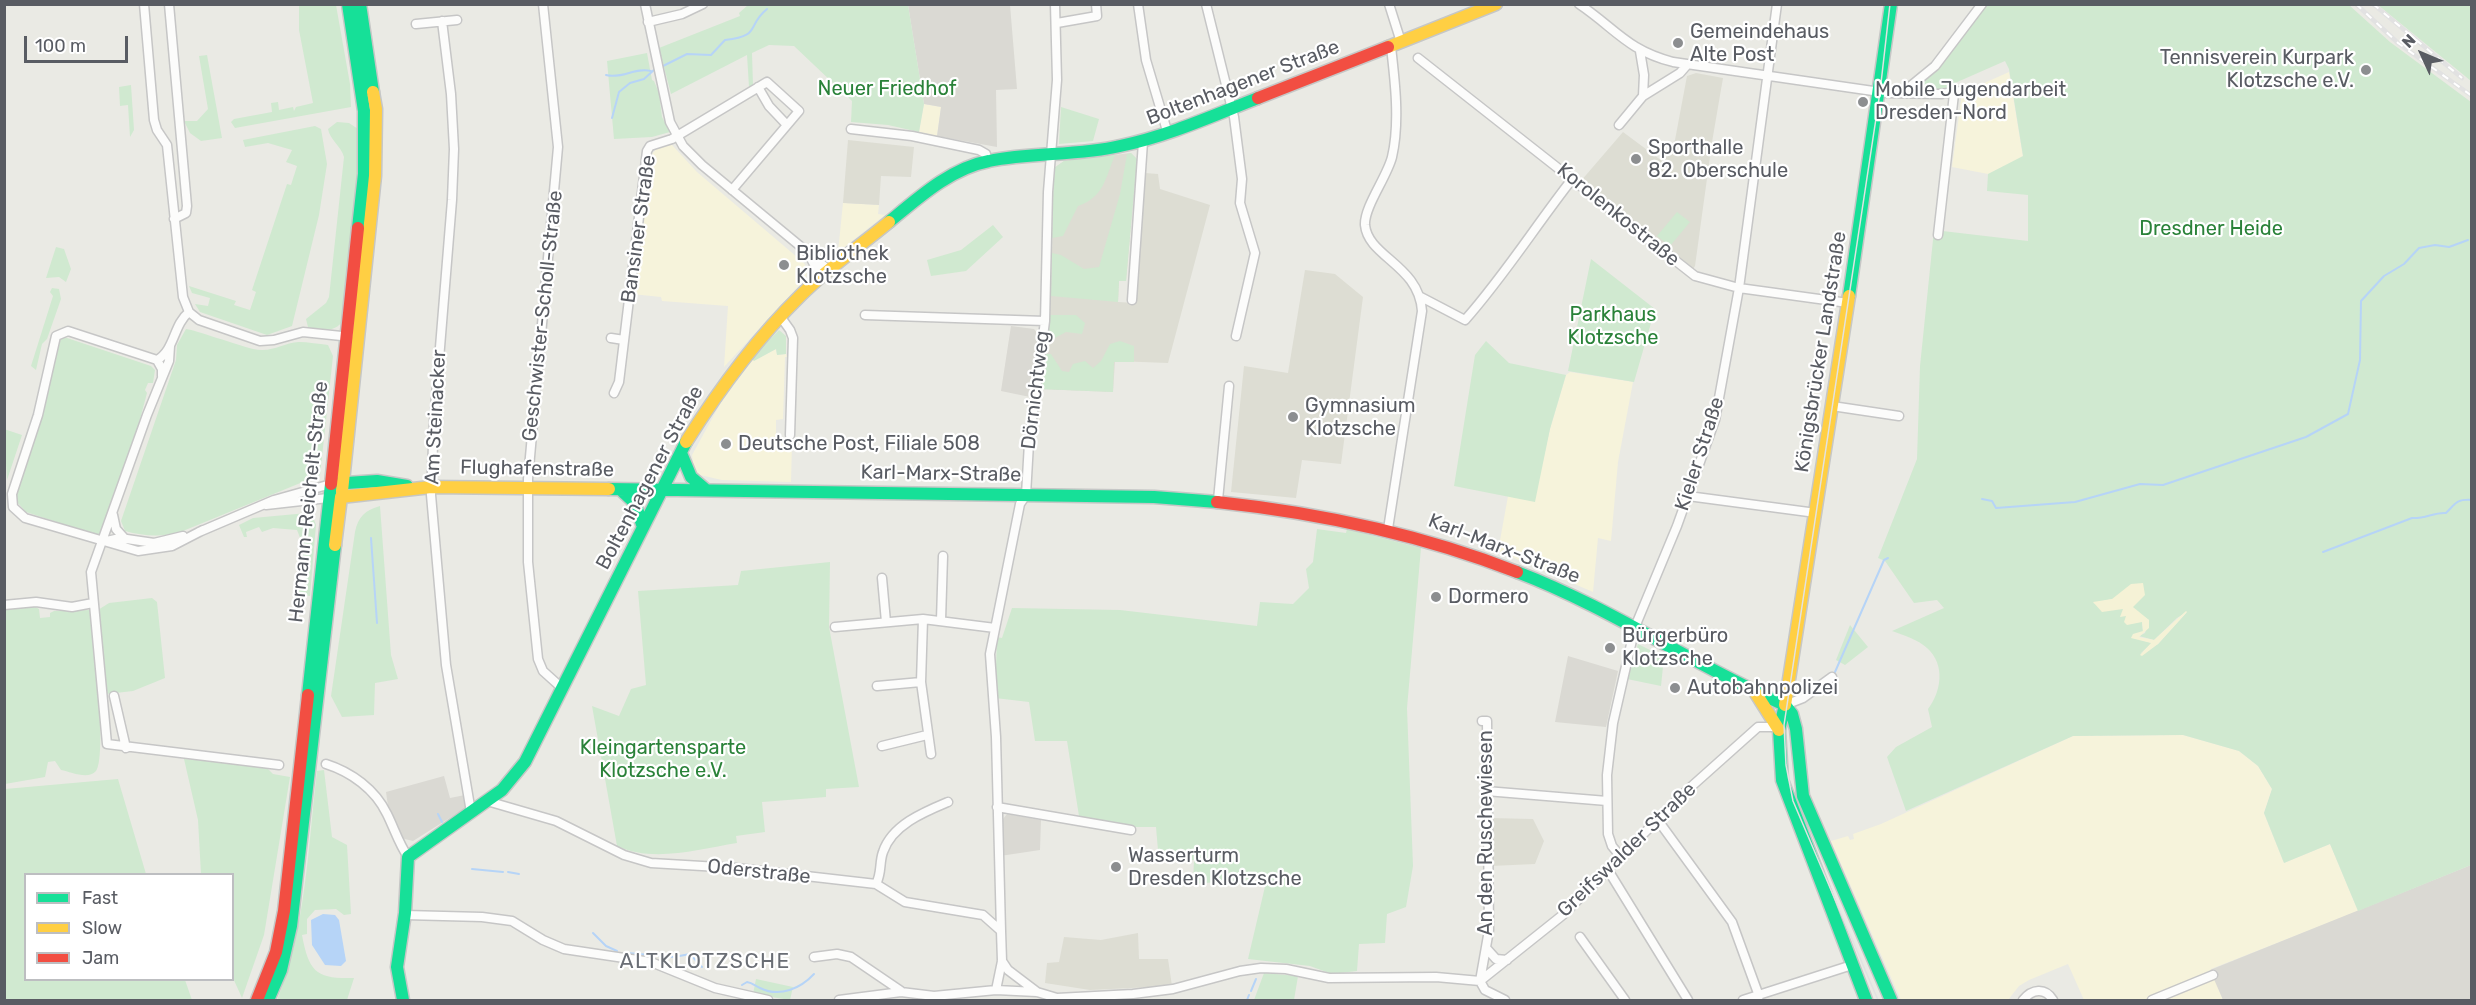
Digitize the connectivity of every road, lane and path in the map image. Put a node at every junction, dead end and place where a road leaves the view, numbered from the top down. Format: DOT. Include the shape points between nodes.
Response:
graph roads {
  1 [pos="144,4"];
  2 [pos="169,4"];
  3 [pos="348,4"];
  4 [pos="360,4"];
  5 [pos="543,4"];
  6 [pos="645,4"];
  7 [pos="704,4"];
  8 [pos="1055,4"];
  9 [pos="1096,4"];
  10 [pos="1138,4"];
  11 [pos="1206,4"];
  12 [pos="1389,4"];
  13 [pos="1496,4"];
  14 [pos="1777,4"];
  15 [pos="1891,4"];
  16 [pos="1982,4"];
  17 [pos="1584,6"];
  18 [pos="456,20"];
  19 [pos="442,21"];
  20 [pos="648,22"];
  21 [pos="1057,23"];
  22 [pos="416,24"];
  23 [pos="1396,44"];
  24 [pos="1640,51"];
  25 [pos="1418,58"];
  26 [pos="1687,65"];
  27 [pos="1768,76"];
  28 [pos="758,87"];
  29 [pos="1880,92"];
  30 [pos="1901,94"];
  31 [pos="1643,96"];
  32 [pos="1233,111"];
  33 [pos="787,125"];
  34 [pos="1619,125"];
  35 [pos="851,129"];
  36 [pos="1168,134"];
  37 [pos="676,136"];
  38 [pos="1143,142"];
  39 [pos="1050,154"];
  40 [pos="988,161"];
  41 [pos="1573,178"];
  42 [pos="732,190"];
  43 [pos="174,219"];
  44 [pos="1938,235"];
  45 [pos="825,274"];
  46 [pos="1739,288"];
  47 [pos="1421,297"];
  48 [pos="1132,300"];
  49 [pos="1848,303"];
  50 [pos="189,312"];
  51 [pos="865,315"];
  52 [pos="780,316"];
  53 [pos="1045,321"];
  54 [pos="1236,336"];
  55 [pos="352,338"];
  56 [pos="611,338"];
  57 [pos="624,340"];
  58 [pos="170,346"];
  59 [pos="156,360"];
  60 [pos="162,376"];
  61 [pos="1228,386"];
  62 [pos="614,393"];
  63 [pos="1832,406"];
  64 [pos="1899,416"];
  65 [pos="790,435"];
  66 [pos="681,453"];
  67 [pos="337,484"];
  68 [pos="431,486"];
  69 [pos="412,487"];
  70 [pos="528,488"];
  71 [pos="662,489"];
  72 [pos="705,489"];
  73 [pos="621,490"];
  74 [pos="1026,495"];
  75 [pos="1688,496"];
  76 [pos="335,498"];
  77 [pos="1218,500"];
  78 [pos="265,505"];
  79 [pos="113,512"];
  80 [pos="1816,513"];
  81 [pos="643,527"];
  82 [pos="1388,529"];
  83 [pos="203,530"];
  84 [pos="124,539"];
  85 [pos="102,543"];
  86 [pos="942,556"];
  87 [pos="882,578"];
  88 [pos="93,603"];
  89 [pos="4,604"];
  90 [pos="923,619"];
  91 [pos="941,620"];
  92 [pos="886,622"];
  93 [pos="835,627"];
  94 [pos="1635,627"];
  95 [pos="995,628"];
  96 [pos="1832,677"];
  97 [pos="921,682"];
  98 [pos="877,686"];
  99 [pos="563,689"];
  100 [pos="1755,692"];
  101 [pos="114,696"];
  102 [pos="1785,705"];
  103 [pos="1482,721"];
  104 [pos="1773,728"];
  105 [pos="927,735"];
  106 [pos="882,746"];
  107 [pos="126,748"];
  108 [pos="931,754"];
  109 [pos="326,764"];
  110 [pos="279,765"];
  111 [pos="1486,791"];
  112 [pos="487,801"];
  113 [pos="1607,801"];
  114 [pos="948,802"];
  115 [pos="997,807"];
  116 [pos="471,812"];
  117 [pos="1657,819"];
  118 [pos="1131,830"];
  119 [pos="408,857"];
  120 [pos="1621,857"];
  121 [pos="1608,870"];
  122 [pos="876,884"];
  123 [pos="405,915"];
  124 [pos="1001,931"];
  125 [pos="1580,937"];
  126 [pos="1486,949"];
  127 [pos="814,957"];
  128 [pos="1507,960"];
  129 [pos="1002,961"];
  130 [pos="1852,965"];
  131 [pos="2214,975"];
  132 [pos="1480,981"];
  133 [pos="996,990"];
  134 [pos="902,992"];
  135 [pos="1037,992"];
  136 [pos="1759,996"];
  137 [pos="1058,999"];
  138 [pos="257,1000"];
  139 [pos="268,1000"];
  140 [pos="403,1000"];
  141 [pos="768,1000"];
  142 [pos="839,1000"];
  143 [pos="1505,1000"];
  144 [pos="1625,1000"];
  145 [pos="1688,1000"];
  146 [pos="1743,1000"];
  147 [pos="1866,1000"];
  148 [pos="1891,1000"];
  149 [pos="2023,1000"];
  150 [pos="2053,1000"];
  151 [pos="2152,1000"];
  1 -- 43 [label="street" via="154,120 167,145"];
  2 -- 43 [label="street" via="187,206 183,216"];
  3 -- 55 [label="main road, Hermann-Reichelt-Straße" via="364,111 364,174"];
  4 -- 55 [label="main road, Hermann-Reichelt-Straße" via="376,109 375,176"];
  5 -- 70 [label="street, Geschwister-Scholl-Straße" via="558,147 532,408"];
  6 -- 20 [label="street"];
  7 -- 20 [label="street"];
  8 -- 21 [label="street, Dörnichtweg"];
  9 -- 21 [label="street" via="1097,16"];
  10 -- 36 [label="street" via="1146,60"];
  11 -- 32 [label="street"];
  12 -- 23 [label="street"];
  13 -- 23 [label="main road, Boltenhagener Straße"];
  14 -- 27 [label="street, Kieler Straße"];
  15 -- 29 [label="main road, Königsbrücker Landstraße"];
  16 -- 30 [label="street" via="1935,66"];
  17 -- 24 [label="street" via="1615,35"];
  18 -- 19 [label="street"];
  19 -- 22 [label="street"];
  19 -- 68 [label="street, Am Steinacker" via="454,150"];
  20 -- 37 [label="street"];
  21 -- 39 [label="street, Dörnichtweg" via="1057,80"];
  23 -- 32 [label="main road, Boltenhagener Straße"];
  23 -- 47 [label="street" via="1396,138 1387,174 1365,226 1373,244 1414,282"];
  24 -- 26 [label="street"];
  24 -- 31 [label="street"];
  25 -- 41 [label="street, Korolenkostraße"];
  26 -- 27 [label="street"];
  26 -- 31 [label="street"];
  27 -- 29 [label="street"];
  27 -- 46 [label="street, Kieler Straße"];
  28 -- 33 [label="street"];
  28 -- 33 [label="street" via="767,82 799,111"];
  28 -- 37 [label="street"];
  29 -- 30 [label="street"];
  29 -- 49 [label="main road, Königsbrücker Landstraße"];
  30 -- 44 [label="street" via="1958,92"];
  31 -- 34 [label="street"];
  32 -- 36 [label="main road, Boltenhagener Straße"];
  32 -- 54 [label="street" via="1241,166 1240,203 1255,259"];
  33 -- 42 [label="street"];
  35 -- 40 [label="street" via="979,150"];
  36 -- 38 [label="main road, Boltenhagener Straße"];
  37 -- 42 [label="street"];
  37 -- 57 [label="street, Bansiner Straße" via="646,151"];
  38 -- 39 [label="main road, Boltenhagener Straße"];
  38 -- 48 [label="street"];
  39 -- 40 [label="main road, Boltenhagener Straße"];
  39 -- 53 [label="street, Dörnichtweg"];
  40 -- 45 [label="main road, Boltenhagener Straße" via="939,183"];
  41 -- 46 [label="street, Korolenkostraße" via="1685,270"];
  41 -- 47 [label="street" via="1525,240 1518,256 1465,320"];
  42 -- 45 [label="street" via="808,253"];
  43 -- 50 [label="street" via="183,297"];
  45 -- 52 [label="main road, Boltenhagener Straße"];
  46 -- 49 [label="street, Korolenkostraße"];
  46 -- 75 [label="street, Kieler Straße" via="1715,420"];
  47 -- 82 [label="street"];
  49 -- 63 [label="main road, Königsbrücker Landstraße"];
  50 -- 55 [label="street" via="260,341 303,332"];
  50 -- 58 [label="street" via="177,326"];
  51 -- 53 [label="street"];
  52 -- 65 [label="street" via="793,338"];
  52 -- 66 [label="main road, Boltenhagener Straße" via="720,388"];
  53 -- 74 [label="street, Dörnichtweg"];
  55 -- 67 [label="main road, Hermann-Reichelt-Straße"];
  56 -- 57 [label="street"];
  57 -- 62 [label="street, Bansiner Straße"];
  58 -- 59 [label="street"];
  58 -- 60 [label="street"];
  59 -- 60 [label="street"];
  59 -- 85 [label="street, Flughafenstraße" via="68,331 53,341 38,415 12,494 13,507 25,518"];
  60 -- 79 [label="street"];
  61 -- 77 [label="street"];
  63 -- 64 [label="street"];
  63 -- 80 [label="main road, Königsbrücker Landstraße"];
  66 -- 71 [label="main road, Boltenhagener Straße"];
  66 -- 72 [label="main road" via="691,477"];
  67 -- 69 [label="main road, Flughafenstraße" via="377,481"];
  67 -- 76 [label="main road, Hermann-Reichelt-Straße"];
  67 -- 78 [label="street, Flughafenstraße"];
  68 -- 69 [label="main road, Flughafenstraße"];
  68 -- 70 [label="main road, Flughafenstraße"];
  68 -- 116 [label="street, Am Steinacker" via="446,665"];
  69 -- 76 [label="main road, Flughafenstraße"];
  70 -- 73 [label="main road, Flughafenstraße"];
  70 -- 99 [label="street, Geschwister-Scholl-Straße" via="528,562 538,659 543,671"];
  71 -- 72 [label="main road, Karl-Marx-Straße"];
  71 -- 73 [label="main road, Flughafenstraße"];
  71 -- 81 [label="main road, Boltenhagener Straße"];
  72 -- 74 [label="main road, Karl-Marx-Straße"];
  73 -- 81 [label="main road" via="635,504"];
  74 -- 77 [label="main road, Karl-Marx-Straße"];
  74 -- 95 [label="street, Dörnichtweg" via="1020,504"];
  75 -- 80 [label="street"];
  75 -- 94 [label="street, Kieler Straße"];
  76 -- 78 [label="street, Flughafenstraße"];
  76 -- 138 [label="main road, Hermann-Reichelt-Straße" via="284,911 276,951"];
  76 -- 139 [label="main road, Hermann-Reichelt-Straße" via="291,926 281,969"];
  77 -- 82 [label="main road, Karl-Marx-Straße" via="1290,509"];
  78 -- 83 [label="street, Flughafenstraße"];
  79 -- 84 [label="street" via="116,529"];
  79 -- 85 [label="street"];
  80 -- 102 [label="main road, Königsbrücker Landstraße"];
  81 -- 99 [label="main road, Boltenhagener Straße"];
  82 -- 94 [label="main road, Karl-Marx-Straße" via="1508,567"];
  83 -- 84 [label="street, Flughafenstraße" via="154,543"];
  83 -- 85 [label="street, Flughafenstraße" via="172,546 150,551"];
  84 -- 85 [label="street, Flughafenstraße"];
  85 -- 88 [label="street" via="90,579"];
  86 -- 91 [label="street"];
  87 -- 92 [label="street"];
  88 -- 89 [label="street" via="72,607 36,602"];
  88 -- 107 [label="street" via="107,744"];
  90 -- 91 [label="street"];
  90 -- 92 [label="street"];
  90 -- 97 [label="street"];
  91 -- 95 [label="street"];
  92 -- 93 [label="street"];
  94 -- 100 [label="main road, Karl-Marx-Straße"];
  94 -- 113 [label="street, Kieler Straße" via="1613,723"];
  95 -- 115 [label="street, Dörnichtweg" via="990,654"];
  96 -- 102 [label="street" via="1803,698"];
  97 -- 98 [label="street"];
  97 -- 105 [label="street"];
  99 -- 112 [label="main road, Boltenhagener Straße" via="515,777"];
  100 -- 102 [label="main road, Karl-Marx-Straße"];
  100 -- 104 [label="main road"];
  101 -- 107 [label="street"];
  102 -- 104 [label="main road, Königsbrücker Landstraße"];
  102 -- 148 [label="main road" via="1796,729 1803,796"];
  103 -- 111 [label="street, An den Ruschewiesen" via="1487,721"];
  104 -- 117 [label="street, Greifswalder Straße" via="1758,727"];
  104 -- 130 [label="main road" via="1782,780"];
  105 -- 106 [label="street"];
  105 -- 108 [label="street"];
  107 -- 110 [label="street"];
  109 -- 119 [label="street" via="363,782 386,811"];
  111 -- 113 [label="street"];
  111 -- 126 [label="street, An den Ruschewiesen"];
  112 -- 116 [label="main road, Boltenhagener Straße"];
  112 -- 122 [label="street, Oderstraße" via="556,821 624,855 651,863"];
  113 -- 120 [label="street, Kieler Straße" via="1608,834"];
  114 -- 122 [label="street" via="909,821 894,835 882,855"];
  115 -- 118 [label="street"];
  115 -- 124 [label="street, Dörnichtweg"];
  116 -- 119 [label="main road, Boltenhagener Straße"];
  117 -- 120 [label="street, Greifswalder Straße"];
  117 -- 136 [label="street" via="1732,922"];
  119 -- 123 [label="main road"];
  120 -- 121 [label="street, Greifswalder Straße"];
  121 -- 128 [label="street, Greifswalder Straße" via="1564,914"];
  121 -- 145 [label="street"];
  122 -- 124 [label="street, Oderstraße" via="905,902 983,915"];
  123 -- 140 [label="main road" via="396,962 396,982"];
  123 -- 141 [label="street" via="512,921 564,949 651,962 715,988"];
  124 -- 129 [label="street"];
  125 -- 144 [label="street"];
  126 -- 128 [label="street, An den Ruschewiesen" via="1496,959"];
  126 -- 132 [label="street, An den Ruschewiesen"];
  127 -- 134 [label="street" via="851,957"];
  128 -- 132 [label="street, Greifswalder Straße"];
  129 -- 133 [label="street"];
  129 -- 135 [label="street"];
  130 -- 136 [label="street"];
  130 -- 147 [label="main road"];
  131 -- 151 [label="street"];
  132 -- 137 [label="street" via="1436,977 1329,978 1261,968 1173,989"];
  132 -- 143 [label="street" via="1485,990"];
  133 -- 134 [label="street" via="934,996"];
  133 -- 135 [label="street"];
  134 -- 142 [label="street"];
  135 -- 137 [label="street"];
  136 -- 146 [label="street"];
  149 -- 150 [label="street" via="2040,991"];
}
